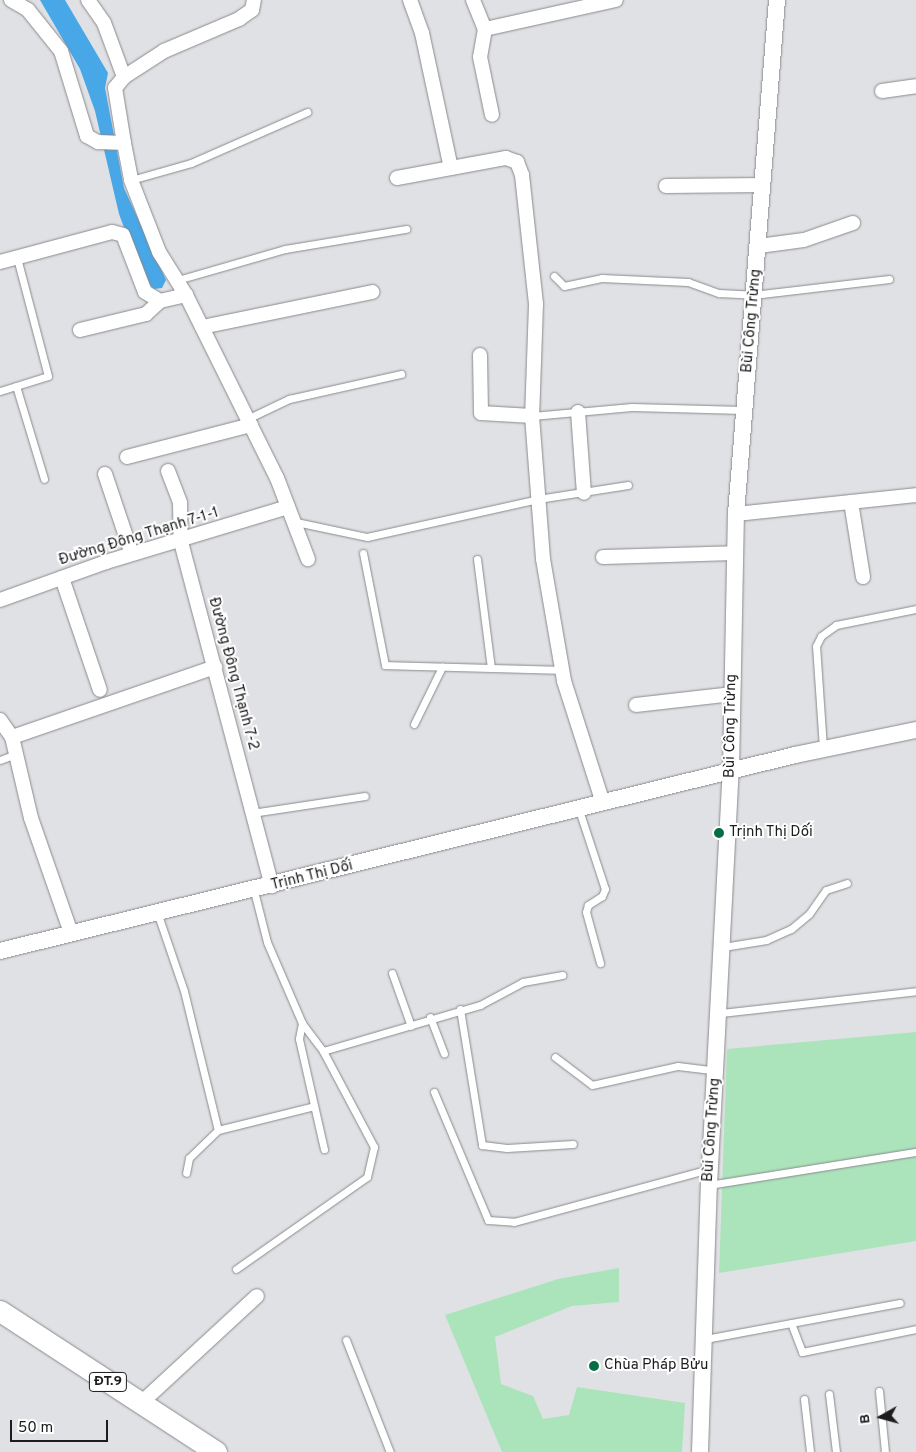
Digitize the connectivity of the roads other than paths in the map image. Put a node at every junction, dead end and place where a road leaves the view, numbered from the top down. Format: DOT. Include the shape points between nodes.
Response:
graph roads {
  1 [pos="11,0"];
  2 [pos="88,0"];
  3 [pos="254,0"];
  4 [pos="410,0"];
  5 [pos="473,0"];
  6 [pos="616,0"];
  7 [pos="777,0"];
  8 [pos="485,29"];
  9 [pos="124,77"];
  10 [pos="916,86"];
  11 [pos="882,90"];
  12 [pos="307,112"];
  13 [pos="492,115"];
  14 [pos="120,142"];
  15 [pos="451,168"];
  16 [pos="397,178"];
  17 [pos="131,180"];
  18 [pos="763,185"];
  19 [pos="666,186"];
  20 [pos="853,224"];
  21 [pos="406,229"];
  22 [pos="759,246"];
  23 [pos="17,258"];
  24 [pos="0,262"];
  25 [pos="554,276"];
  26 [pos="888,279"];
  27 [pos="174,281"];
  28 [pos="372,292"];
  29 [pos="186,295"];
  30 [pos="753,295"];
  31 [pos="160,302"];
  32 [pos="202,326"];
  33 [pos="80,330"];
  34 [pos="480,355"];
  35 [pos="401,374"];
  36 [pos="16,386"];
  37 [pos="0,391"];
  38 [pos="744,410"];
  39 [pos="578,412"];
  40 [pos="532,416"];
  41 [pos="249,422"];
  42 [pos="127,457"];
  43 [pos="168,471"];
  44 [pos="105,474"];
  45 [pos="44,479"];
  46 [pos="628,485"];
  47 [pos="584,493"];
  48 [pos="916,495"];
  49 [pos="538,499"];
  50 [pos="851,502"];
  51 [pos="288,507"];
  52 [pos="736,514"];
  53 [pos="296,522"];
  54 [pos="182,542"];
  55 [pos="363,553"];
  56 [pos="735,553"];
  57 [pos="132,554"];
  58 [pos="602,557"];
  59 [pos="308,559"];
  60 [pos="477,559"];
  61 [pos="862,577"];
  62 [pos="62,578"];
  63 [pos="0,600"];
  64 [pos="916,609"];
  65 [pos="215,666"];
  66 [pos="442,667"];
  67 [pos="491,668"];
  68 [pos="562,670"];
  69 [pos="100,690"];
  70 [pos="732,694"];
  71 [pos="636,705"];
  72 [pos="0,720"];
  73 [pos="414,724"];
  74 [pos="916,730"];
  75 [pos="12,737"];
  76 [pos="823,748"];
  77 [pos="18,753"];
  78 [pos="0,760"];
  79 [pos="730,771"];
  80 [pos="365,796"];
  81 [pos="603,803"];
  82 [pos="579,810"];
  83 [pos="252,813"];
  84 [pos="847,882"];
  85 [pos="272,886"];
  86 [pos="254,891"];
  87 [pos="157,911"];
  88 [pos="71,933"];
  89 [pos="723,947"];
  90 [pos="0,951"];
  91 [pos="600,963"];
  92 [pos="392,973"];
  93 [pos="562,975"];
  94 [pos="916,991"];
  95 [pos="460,1009"];
  96 [pos="720,1013"];
  97 [pos="430,1017"];
  98 [pos="302,1023"];
  99 [pos="411,1026"];
  100 [pos="323,1052"];
  101 [pos="444,1053"];
  102 [pos="555,1057"];
  103 [pos="716,1071"];
  104 [pos="434,1092"];
  105 [pos="314,1106"];
  106 [pos="218,1130"];
  107 [pos="573,1144"];
  108 [pos="324,1149"];
  109 [pos="916,1152"];
  110 [pos="186,1173"];
  111 [pos="709,1177"];
  112 [pos="236,1269"];
  113 [pos="257,1296"];
  114 [pos="900,1303"];
  115 [pos="0,1311"];
  116 [pos="0,1323"];
  117 [pos="791,1323"];
  118 [pos="916,1330"];
  119 [pos="704,1339"];
  120 [pos="346,1340"];
  121 [pos="879,1391"];
  122 [pos="829,1394"];
  123 [pos="804,1399"];
  124 [pos="140,1404"];
  125 [pos="196,1452"];
  126 [pos="216,1452"];
  127 [pos="390,1452"];
  128 [pos="700,1452"];
  129 [pos="810,1452"];
  130 [pos="836,1452"];
  131 [pos="885,1452"];
  1 -- 14 [label="street" via="28,10 54,38 62,52 82,129 98,142"];
  2 -- 9 [label="street" via="104,23"];
  3 -- 9 [label="street" via="252,10 239,19 164,51"];
  4 -- 15 [label="street" via="424,43"];
  5 -- 8 [label="street"];
  6 -- 8 [label="street"];
  7 -- 18 [label="street, Bùi Công Trừng"];
  8 -- 13 [label="street" via="480,57"];
  9 -- 14 [label="street" via="115,88"];
  10 -- 11 [label="street"];
  12 -- 17 [label="lane" via="191,163"];
  14 -- 17 [label="street"];
  15 -- 16 [label="street"];
  15 -- 40 [label="street" via="506,158 517,162 522,175 536,304"];
  17 -- 27 [label="street"];
  18 -- 19 [label="street"];
  18 -- 22 [label="street, Bùi Công Trừng"];
  20 -- 22 [label="street" via="804,240"];
  21 -- 27 [label="lane" via="285,249"];
  22 -- 30 [label="street, Bùi Công Trừng"];
  23 -- 24 [label="street"];
  23 -- 31 [label="street" via="112,232 123,236 145,292"];
  23 -- 36 [label="lane" via="48,376"];
  25 -- 30 [label="lane" via="564,286 602,278 688,282 718,293"];
  26 -- 30 [label="lane"];
  27 -- 29 [label="street"];
  28 -- 32 [label="street"];
  29 -- 31 [label="street"];
  29 -- 32 [label="street"];
  30 -- 38 [label="street, Bùi Công Trừng"];
  31 -- 33 [label="street" via="146,314"];
  32 -- 41 [label="street"];
  34 -- 40 [label="street" via="482,413"];
  35 -- 41 [label="lane" via="289,399"];
  36 -- 37 [label="lane"];
  36 -- 45 [label="lane"];
  38 -- 39 [label="lane" via="632,407"];
  38 -- 52 [label="street, Bùi Công Trừng"];
  39 -- 40 [label="lane"];
  39 -- 47 [label="street"];
  40 -- 49 [label="street"];
  41 -- 42 [label="street"];
  41 -- 51 [label="street"];
  43 -- 54 [label="street, Đường Đông Thạnh 7-2" via="180,503"];
  44 -- 57 [label="street"];
  46 -- 47 [label="lane"];
  47 -- 49 [label="lane"];
  48 -- 50 [label="street"];
  49 -- 53 [label="lane" via="367,537"];
  49 -- 68 [label="street" via="543,559"];
  50 -- 52 [label="street"];
  50 -- 61 [label="street"];
  51 -- 53 [label="street"];
  51 -- 54 [label="street, Đường Đông Thạnh 7-1-1"];
  52 -- 56 [label="street, Bùi Công Trừng"];
  53 -- 59 [label="street"];
  54 -- 57 [label="street, Đường Đông Thạnh 7-1-1"];
  54 -- 65 [label="street, Đường Đông Thạnh 7-2"];
  55 -- 66 [label="lane" via="385,665"];
  56 -- 58 [label="street"];
  56 -- 70 [label="street, Bùi Công Trừng"];
  57 -- 62 [label="street, Đường Đông Thạnh 7-1-1"];
  60 -- 67 [label="lane"];
  62 -- 63 [label="street, Đường Đông Thạnh 7-1-1"];
  62 -- 69 [label="street"];
  64 -- 76 [label="lane" via="836,625 820,636 816,646"];
  65 -- 75 [label="street"];
  65 -- 83 [label="street, Đường Đông Thạnh 7-2"];
  66 -- 67 [label="lane"];
  66 -- 73 [label="lane"];
  67 -- 68 [label="lane"];
  68 -- 81 [label="street"];
  70 -- 71 [label="street"];
  70 -- 79 [label="street, Bùi Công Trừng"];
  72 -- 75 [label="street"];
  74 -- 76 [label="street, Trịnh Thị Dối"];
  75 -- 77 [label="street"];
  76 -- 79 [label="street, Trịnh Thị Dối"];
  77 -- 78 [label="lane"];
  77 -- 88 [label="street" via="31,818"];
  79 -- 81 [label="street, Trịnh Thị Dối"];
  79 -- 89 [label="street, Bùi Công Trừng"];
  80 -- 83 [label="lane"];
  81 -- 82 [label="street, Trịnh Thị Dối"];
  82 -- 85 [label="street, Trịnh Thị Dối"];
  82 -- 91 [label="lane" via="605,889 586,912"];
  83 -- 85 [label="street, Đường Đông Thạnh 7-2"];
  84 -- 89 [label="lane" via="826,890 809,914 791,928 766,940"];
  85 -- 86 [label="street, Trịnh Thị Dối"];
  86 -- 87 [label="street, Trịnh Thị Dối"];
  86 -- 98 [label="lane" via="268,942"];
  87 -- 88 [label="street, Trịnh Thị Dối"];
  87 -- 106 [label="lane" via="184,991"];
  88 -- 90 [label="street, Trịnh Thị Dối"];
  89 -- 96 [label="street, Bùi Công Trừng"];
  92 -- 99 [label="lane"];
  93 -- 95 [label="lane" via="523,982 480,1005"];
  94 -- 96 [label="lane"];
  95 -- 97 [label="lane"];
  95 -- 107 [label="lane" via="482,1145 507,1148"];
  96 -- 103 [label="street, Bùi Công Trừng"];
  97 -- 99 [label="lane"];
  97 -- 101 [label="lane"];
  98 -- 100 [label="lane"];
  98 -- 105 [label="lane" via="299,1039"];
  99 -- 100 [label="lane"];
  100 -- 112 [label="lane" via="374,1147 370,1173"];
  102 -- 103 [label="lane" via="592,1085 678,1066"];
  103 -- 111 [label="street, Bùi Công Trừng"];
  104 -- 111 [label="lane" via="488,1220 514,1222"];
  105 -- 106 [label="lane"];
  105 -- 108 [label="lane"];
  106 -- 110 [label="lane" via="189,1158"];
  109 -- 111 [label="lane"];
  111 -- 119 [label="street, Bùi Công Trừng"];
  113 -- 124 [label="street"];
  114 -- 117 [label="lane"];
  115 -- 124 [label="main road, ĐT.9"];
  116 -- 125 [label="main road, ĐT.9"];
  117 -- 118 [label="lane" via="802,1352"];
  117 -- 119 [label="lane"];
  119 -- 128 [label="street, Bùi Công Trừng"];
  120 -- 127 [label="lane"];
  121 -- 131 [label="lane"];
  122 -- 130 [label="lane"];
  123 -- 129 [label="lane"];
  124 -- 126 [label="main road, ĐT.9"];
}
